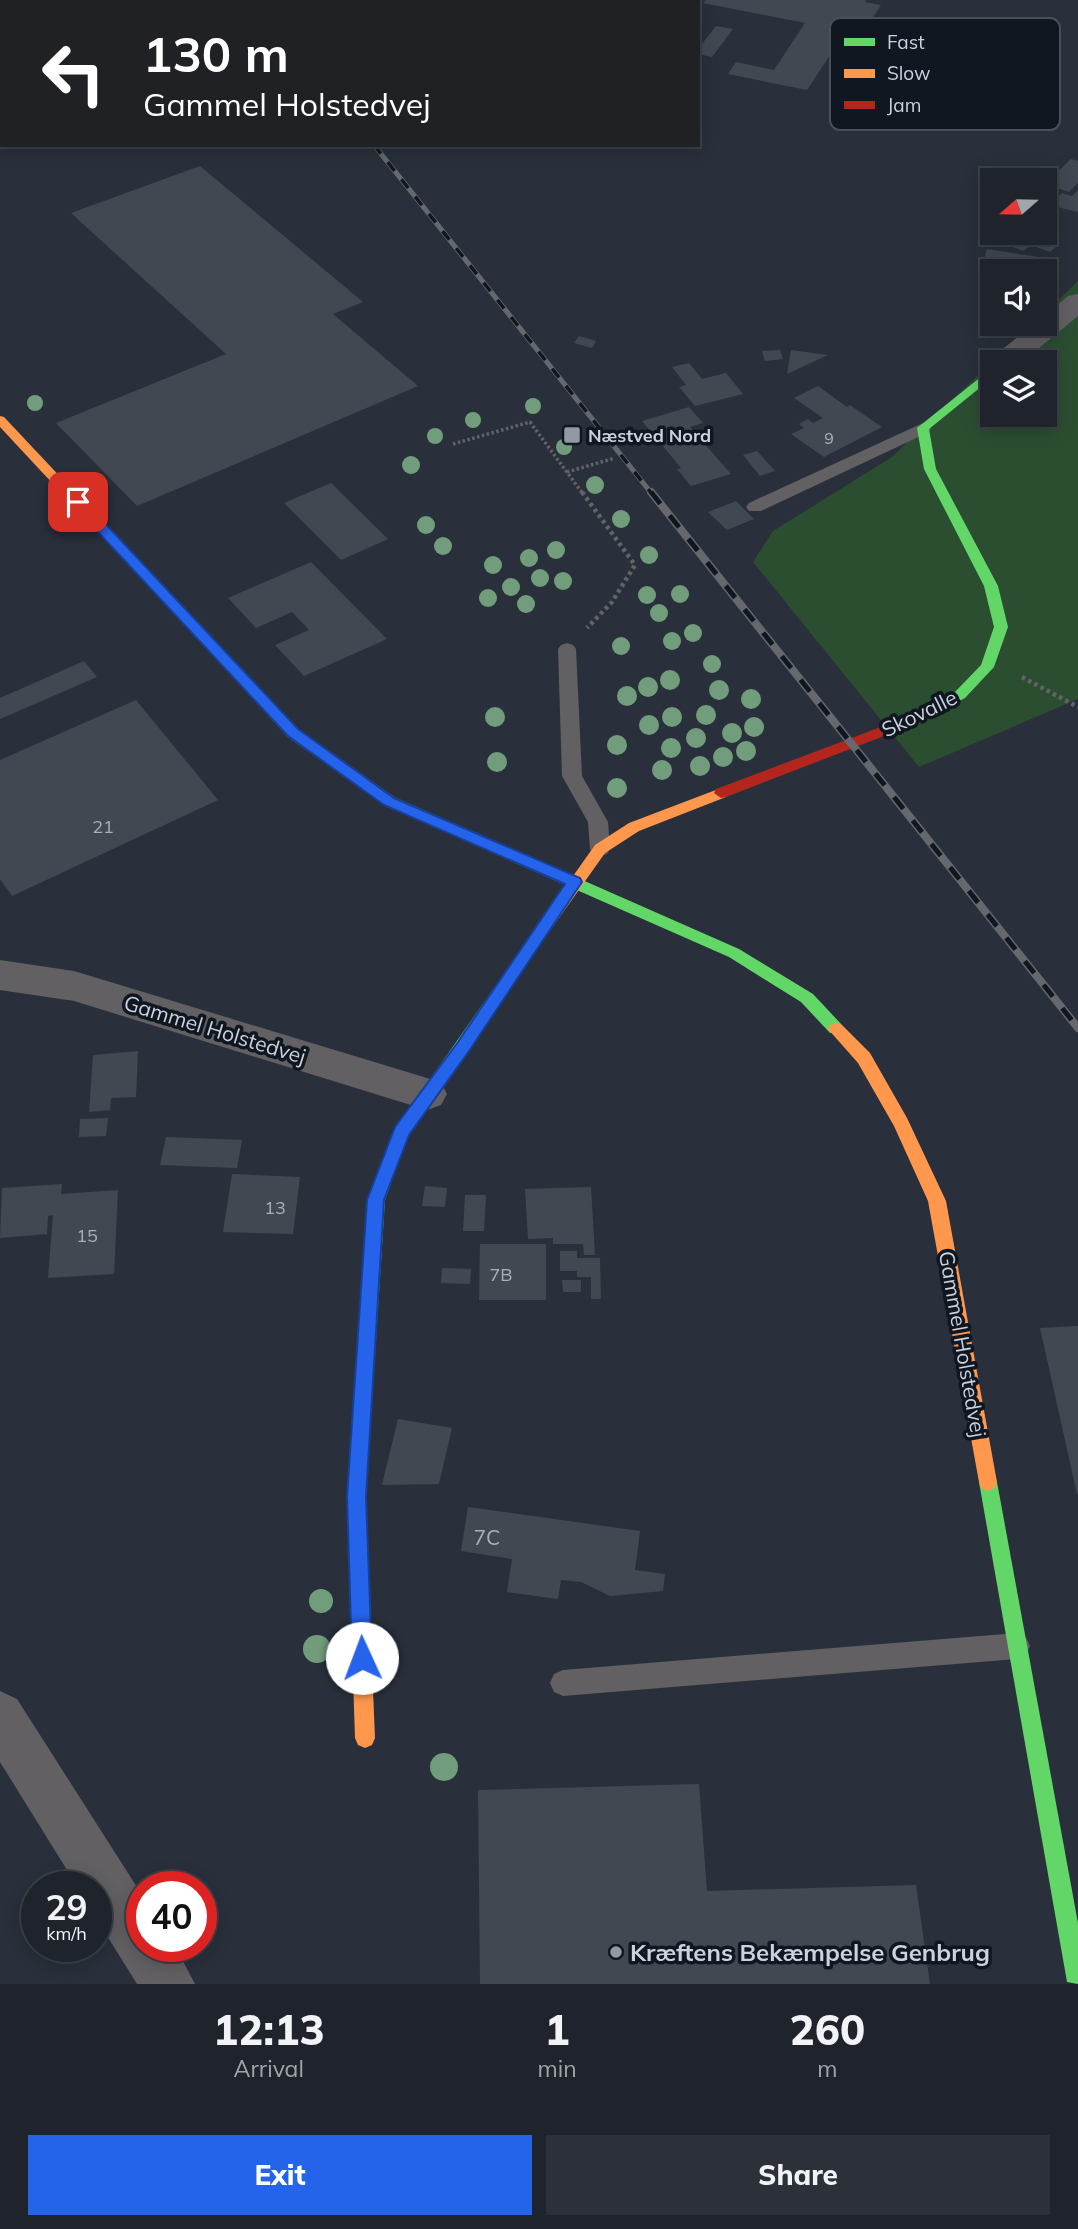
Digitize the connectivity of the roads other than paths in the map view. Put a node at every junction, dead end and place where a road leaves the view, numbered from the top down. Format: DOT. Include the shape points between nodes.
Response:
graph roads {
  1 [pos="1078,302"];
  2 [pos="1019,350"];
  3 [pos="980,382"];
  4 [pos="0,420"];
  5 [pos="923,428"];
  6 [pos="755,507"];
  7 [pos="567,649"];
  8 [pos="600,849"];
  9 [pos="575,882"];
  10 [pos="0,975"];
  11 [pos="427,1094"];
  12 [pos="1017,1646"];
  13 [pos="563,1684"];
  14 [pos="0,1716"];
  15 [pos="365,1738"];
  16 [pos="1078,1821"];
  17 [pos="1049,1822"];
  18 [pos="126,1917"];
  19 [pos="154,1962"];
  20 [pos="1078,1982"];
  21 [pos="168,1984"];
  1 -- 2 [label="street"];
  3 -- 5 [label="street"];
  4 -- 9 [label="street, Gammel Holstedvej" via="293,733 389,801"];
  5 -- 6 [label="lane"];
  5 -- 8 [label="street, Skovalle" via="930,469 991,586 1001,627 987,667 960,695 914,719 634,827"];
  7 -- 8 [label="lane" via="572,776 598,822"];
  8 -- 9 [label="street, Skovalle"];
  9 -- 11 [label="street"];
  9 -- 12 [label="street, Gammel Holstedvej" via="734,953 807,998 864,1059 901,1123 937,1201"];
  10 -- 11 [label="street, Gammel Holstedvej" via="74,986"];
  11 -- 15 [label="street" via="401,1132 376,1200 356,1497"];
  12 -- 13 [label="lane"];
  12 -- 17 [label="street, Gammel Holstedvej"];
  14 -- 18 [label="street"];
  16 -- 17 [label="lane"];
  17 -- 20 [label="street, Gammel Holstedvej"];
  19 -- 21 [label="street"];
}
